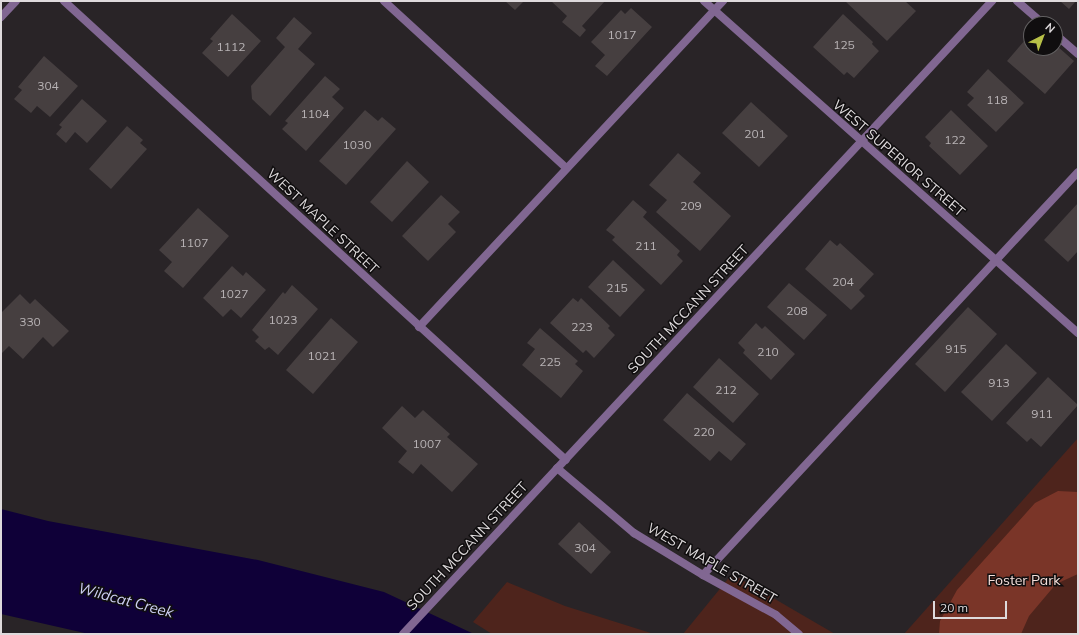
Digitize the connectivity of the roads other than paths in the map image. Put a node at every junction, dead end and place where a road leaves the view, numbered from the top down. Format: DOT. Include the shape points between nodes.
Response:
graph roads {
  1 [pos="16,1"];
  2 [pos="64,1"];
  3 [pos="384,1"];
  4 [pos="704,1"];
  5 [pos="723,1"];
  6 [pos="992,1"];
  7 [pos="1017,1"];
  8 [pos="714,10"];
  9 [pos="1034,16"];
  10 [pos="1,17"];
  11 [pos="1063,41"];
  12 [pos="1078,54"];
  13 [pos="861,142"];
  14 [pos="566,168"];
  15 [pos="1078,172"];
  16 [pos="995,260"];
  17 [pos="419,327"];
  18 [pos="1078,333"];
  19 [pos="566,460"];
  20 [pos="557,468"];
  21 [pos="703,575"];
  22 [pos="403,634"];
  23 [pos="799,634"];
  1 -- 10 [label="street"];
  2 -- 17 [label="street, WEST MAPLE STREET"];
  3 -- 14 [label="street"];
  4 -- 8 [label="street, WEST SUPERIOR STREET"];
  5 -- 8 [label="street"];
  6 -- 13 [label="street, SOUTH MCCANN STREET"];
  7 -- 9 [label="street"];
  8 -- 13 [label="street, WEST SUPERIOR STREET"];
  8 -- 14 [label="street"];
  11 -- 12 [label="street"];
  13 -- 16 [label="street, WEST SUPERIOR STREET"];
  13 -- 19 [label="street, SOUTH MCCANN STREET"];
  14 -- 17 [label="street"];
  15 -- 16 [label="street"];
  16 -- 18 [label="street, WEST SUPERIOR STREET"];
  16 -- 21 [label="street"];
  17 -- 19 [label="street, WEST MAPLE STREET"];
  19 -- 20 [label="street, SOUTH MCCANN STREET"];
  20 -- 21 [label="street, WEST MAPLE STREET" via="634,533"];
  20 -- 22 [label="street, SOUTH MCCANN STREET"];
  21 -- 23 [label="street, WEST MAPLE STREET" via="776,615"];
}
